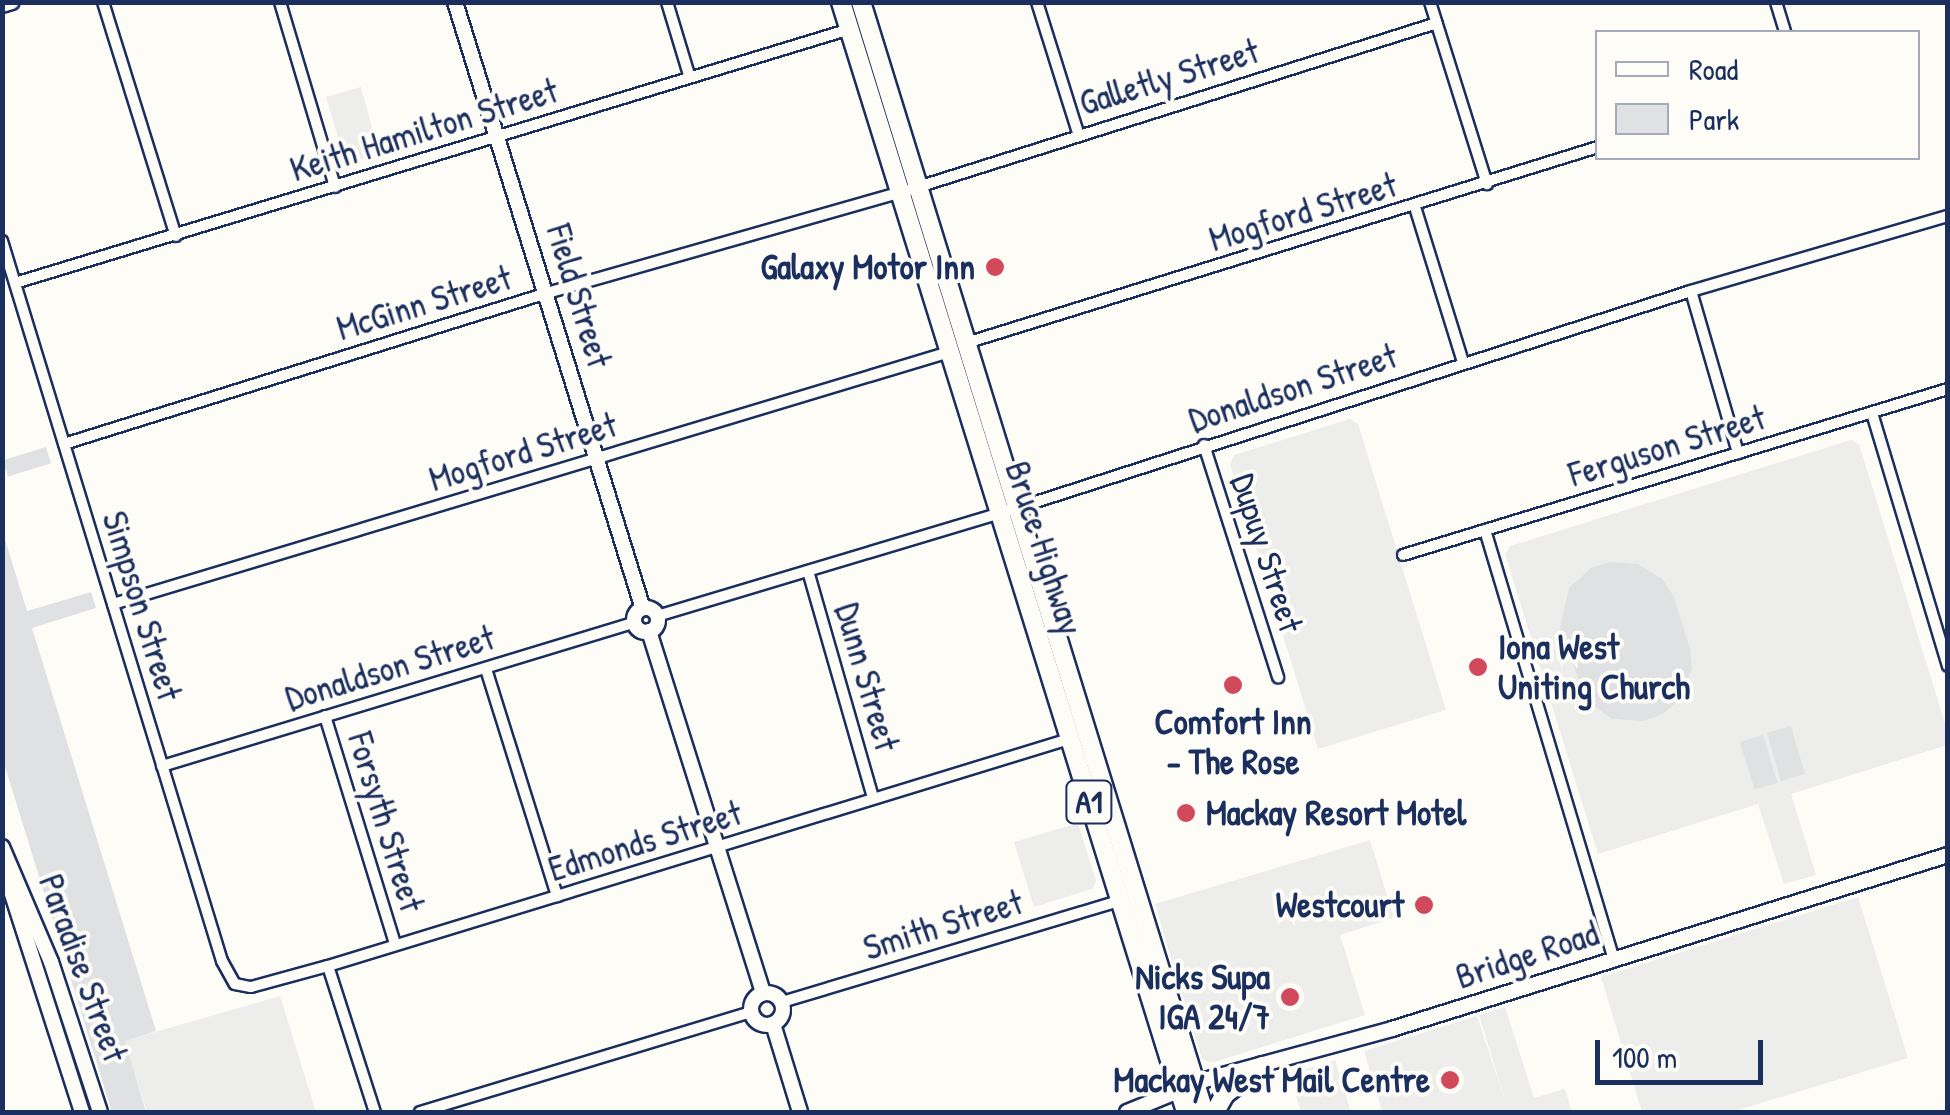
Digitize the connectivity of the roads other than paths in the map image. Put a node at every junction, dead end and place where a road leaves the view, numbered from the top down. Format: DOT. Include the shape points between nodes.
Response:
graph roads {
  1 [pos="12,2"];
  2 [pos="103,2"];
  3 [pos="280,2"];
  4 [pos="455,2"];
  5 [pos="667,2"];
  6 [pos="841,2"];
  7 [pos="861,2"];
  8 [pos="1037,2"];
  9 [pos="1430,2"];
  10 [pos="1776,2"];
  11 [pos="2,5"];
  12 [pos="1437,23"];
  13 [pos="850,30"];
  14 [pos="1784,30"];
  15 [pos="688,75"];
  16 [pos="1078,133"];
  17 [pos="497,137"];
  18 [pos="1595,148"];
  19 [pos="1487,184"];
  20 [pos="335,187"];
  21 [pos="908,189"];
  22 [pos="1415,207"];
  23 [pos="1948,216"];
  24 [pos="176,236"];
  25 [pos="2,241"];
  26 [pos="15,283"];
  27 [pos="1691,291"];
  28 [pos="548,293"];
  29 [pos="958,347"];
  30 [pos="1463,362"];
  31 [pos="1948,389"];
  32 [pos="1872,412"];
  33 [pos="64,444"];
  34 [pos="1204,445"];
  35 [pos="1738,453"];
  36 [pos="597,459"];
  37 [pos="1007,509"];
  38 [pos="1484,530"];
  39 [pos="1403,554"];
  40 [pos="808,571"];
  41 [pos="113,604"];
  42 [pos="650,612"];
  43 [pos="634,623"];
  44 [pos="649,631"];
  45 [pos="1948,666"];
  46 [pos="486,669"];
  47 [pos="1278,677"];
  48 [pos="325,716"];
  49 [pos="1070,739"];
  50 [pos="162,766"];
  51 [pos="874,798"];
  52 [pos="2,846"];
  53 [pos="717,849"];
  54 [pos="1948,855"];
  55 [pos="2,863"];
  56 [pos="557,896"];
  57 [pos="1120,901"];
  58 [pos="395,943"];
  59 [pos="1614,958"];
  60 [pos="328,966"];
  61 [pos="234,984"];
  62 [pos="763,992"];
  63 [pos="782,1002"];
  64 [pos="751,1012"];
  65 [pos="773,1024"];
  66 [pos="1262,1066"];
  67 [pos="1187,1090"];
  68 [pos="82,1112"];
  69 [pos="100,1112"];
  70 [pos="376,1112"];
  71 [pos="420,1112"];
  72 [pos="800,1112"];
  73 [pos="1126,1112"];
  74 [pos="1186,1112"];
  75 [pos="1204,1112"];
  76 [pos="1215,1112"];
  1 -- 11 [label="street"];
  2 -- 24 [label="street"];
  3 -- 20 [label="street"];
  4 -- 17 [label="street, Field Street"];
  5 -- 15 [label="street"];
  6 -- 13 [label="highway, Bruce Highway / A1"];
  7 -- 21 [label="highway, Bruce Highway / A1"];
  8 -- 16 [label="street"];
  9 -- 12 [label="street"];
  10 -- 14 [label="street"];
  12 -- 16 [label="street, Galletly Street"];
  12 -- 19 [label="street"];
  13 -- 15 [label="street, Keith Hamilton Street"];
  13 -- 21 [label="highway, Bruce Highway / A1"];
  15 -- 17 [label="street, Keith Hamilton Street"];
  16 -- 21 [label="street, Galletly Street"];
  17 -- 20 [label="street, Keith Hamilton Street"];
  17 -- 28 [label="street, Field Street"];
  18 -- 19 [label="street, Mogford Street"];
  19 -- 22 [label="street, Mogford Street"];
  20 -- 24 [label="street, Keith Hamilton Street"];
  21 -- 28 [label="street, McGinn Street"];
  21 -- 29 [label="highway, Bruce Highway / A1"];
  22 -- 29 [label="street, Mogford Street"];
  22 -- 30 [label="street"];
  23 -- 27 [label="street, Donaldson Street"];
  24 -- 26 [label="street, Keith Hamilton Street"];
  25 -- 26 [label="street, Simpson Street"];
  26 -- 33 [label="street, Simpson Street"];
  27 -- 30 [label="street, Donaldson Street"];
  27 -- 35 [label="street"];
  28 -- 33 [label="street, McGinn Street"];
  28 -- 36 [label="street, Field Street"];
  29 -- 36 [label="street, Mogford Street"];
  29 -- 37 [label="highway, Bruce Highway / A1"];
  30 -- 34 [label="street, Donaldson Street"];
  31 -- 32 [label="street, Ferguson Street"];
  32 -- 35 [label="street, Ferguson Street"];
  32 -- 45 [label="street"];
  33 -- 41 [label="street, Simpson Street"];
  34 -- 37 [label="street, Donaldson Street"];
  34 -- 47 [label="street, Dupuy Street"];
  35 -- 38 [label="street, Ferguson Street"];
  36 -- 41 [label="street, Mogford Street"];
  36 -- 42 [label="street, Field Street"];
  37 -- 40 [label="street, Donaldson Street"];
  37 -- 49 [label="highway, Bruce Highway / A1"];
  37 -- 67 [label="highway, Bruce Highway / A1"];
  38 -- 39 [label="street, Ferguson Street"];
  38 -- 59 [label="street"];
  40 -- 42 [label="street, Donaldson Street"];
  40 -- 51 [label="street, Dunn Street"];
  41 -- 50 [label="street, Simpson Street"];
  42 -- 43 [label="street" via="636,614"];
  42 -- 44 [label="street" via="657,624"];
  43 -- 44 [label="street"];
  43 -- 46 [label="street, Donaldson Street"];
  44 -- 53 [label="street"];
  46 -- 48 [label="street, Donaldson Street"];
  46 -- 56 [label="street"];
  48 -- 50 [label="street, Donaldson Street"];
  48 -- 58 [label="street, Forsyth Street"];
  49 -- 51 [label="street, Edmonds Street"];
  49 -- 57 [label="highway, Bruce Highway / A1"];
  50 -- 61 [label="street, Simpson Street"];
  51 -- 53 [label="street, Edmonds Street"];
  52 -- 69 [label="street, Paradise Street" via="57,979"];
  53 -- 56 [label="street, Edmonds Street"];
  53 -- 62 [label="street"];
  54 -- 59 [label="street, Bridge Road"];
  55 -- 68 [label="street, Paradise Street"];
  56 -- 58 [label="street, Edmonds Street"];
  57 -- 63 [label="street, Smith Street"];
  57 -- 67 [label="highway, Bruce Highway / A1"];
  58 -- 60 [label="street, Edmonds Street"];
  59 -- 66 [label="street, Bridge Road"];
  60 -- 61 [label="street, Edmonds Street" via="251,986"];
  60 -- 70 [label="street"];
  62 -- 63 [label="street"];
  62 -- 64 [label="street"];
  63 -- 65 [label="street" via="782,1017"];
  64 -- 65 [label="street" via="758,1022"];
  64 -- 71 [label="street"];
  65 -- 72 [label="street"];
  66 -- 67 [label="street, Bridge Road"];
  66 -- 76 [label="highway" via="1225,1094"];
  67 -- 73 [label="street, Bridge Road"];
  67 -- 74 [label="highway, Bruce Highway / A1"];
  67 -- 75 [label="highway, Bruce Highway / A1"];
}
